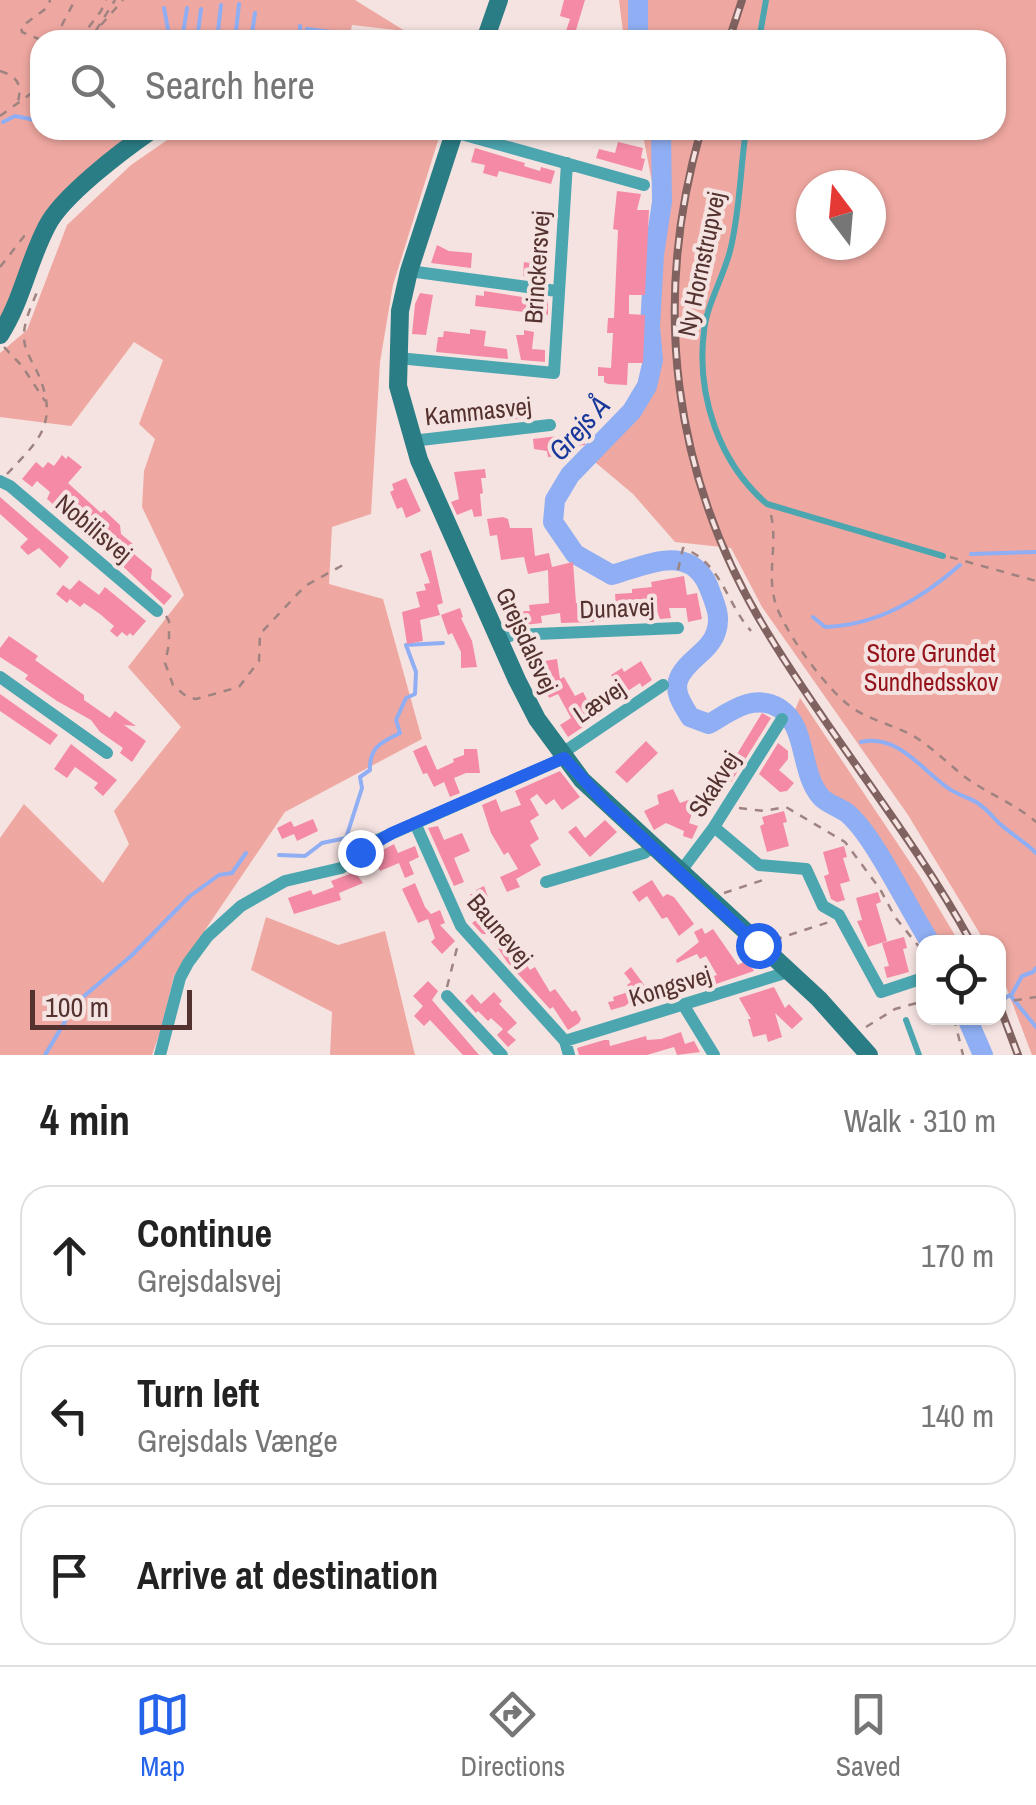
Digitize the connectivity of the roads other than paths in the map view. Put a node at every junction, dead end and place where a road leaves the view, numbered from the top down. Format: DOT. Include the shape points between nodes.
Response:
graph roads {
  1 [pos="499,0"];
  2 [pos="766,0"];
  3 [pos="488,30"];
  4 [pos="761,30"];
  5 [pos="148,140"];
  6 [pos="452,140"];
  7 [pos="486,140"];
  8 [pos="745,140"];
  9 [pos="567,163"];
  10 [pos="644,185"];
  11 [pos="409,271"];
  12 [pos="558,291"];
  13 [pos="0,339"];
  14 [pos="398,358"];
  15 [pos="550,425"];
  16 [pos="412,441"];
  17 [pos="1,481"];
  18 [pos="943,556"];
  19 [pos="157,611"];
  20 [pos="678,628"];
  21 [pos="499,639"];
  22 [pos="0,676"];
  23 [pos="663,684"];
  24 [pos="782,719"];
  25 [pos="107,753"];
  26 [pos="562,756"];
  27 [pos="415,823"];
  28 [pos="714,827"];
  29 [pos="654,846"];
  30 [pos="680,871"];
  31 [pos="546,882"];
  32 [pos="788,972"];
  33 [pos="916,980"];
  34 [pos="447,996"];
  35 [pos="684,1006"];
  36 [pos="906,1020"];
  37 [pos="567,1048"];
  38 [pos="160,1055"];
  39 [pos="502,1055"];
  40 [pos="714,1055"];
  41 [pos="869,1055"];
  42 [pos="919,1055"];
  1 -- 3 [label="street"];
  2 -- 4 [label="lane"];
  5 -- 13 [label="street" via="60,206"];
  6 -- 11 [label="street, Grejsdalsvej"];
  7 -- 9 [label="street"];
  8 -- 18 [label="lane, Ny Hornstrupvej" via="733,233 704,329 715,428 729,462 767,504"];
  9 -- 10 [label="street"];
  9 -- 12 [label="street, Brinckersvej"];
  11 -- 12 [label="street"];
  11 -- 14 [label="street, Grejsdalsvej"];
  12 -- 14 [label="street, Brinckersvej" via="554,373"];
  14 -- 16 [label="street, Grejsdalsvej"];
  15 -- 16 [label="street, Kammasvej"];
  16 -- 21 [label="street, Grejsdalsvej"];
  17 -- 19 [label="street, Nobilisvej"];
  20 -- 21 [label="street, Dunavej"];
  21 -- 26 [label="street, Grejsdalsvej" via="536,719"];
  22 -- 25 [label="street"];
  23 -- 26 [label="street, Lævej"];
  24 -- 28 [label="street, Skakvej"];
  26 -- 27 [label="street, Lævej"];
  26 -- 29 [label="street, Grejsdalsvej"];
  27 -- 37 [label="street, Baunevej" via="470,936"];
  27 -- 38 [label="street, Lævej" via="375,841 341,868 270,887 208,936 180,978"];
  28 -- 30 [label="street, Skakvej"];
  28 -- 33 [label="street" via="759,864 806,869 881,992"];
  29 -- 30 [label="street, Grejsdalsvej"];
  29 -- 31 [label="street"];
  30 -- 32 [label="street, Grejsdalsvej"];
  32 -- 35 [label="street, Kongsvej"];
  32 -- 41 [label="street, Grejsdalsvej"];
  34 -- 39 [label="street"];
  35 -- 37 [label="street, Kongsvej"];
  35 -- 40 [label="street"];
  36 -- 42 [label="lane"];
}
